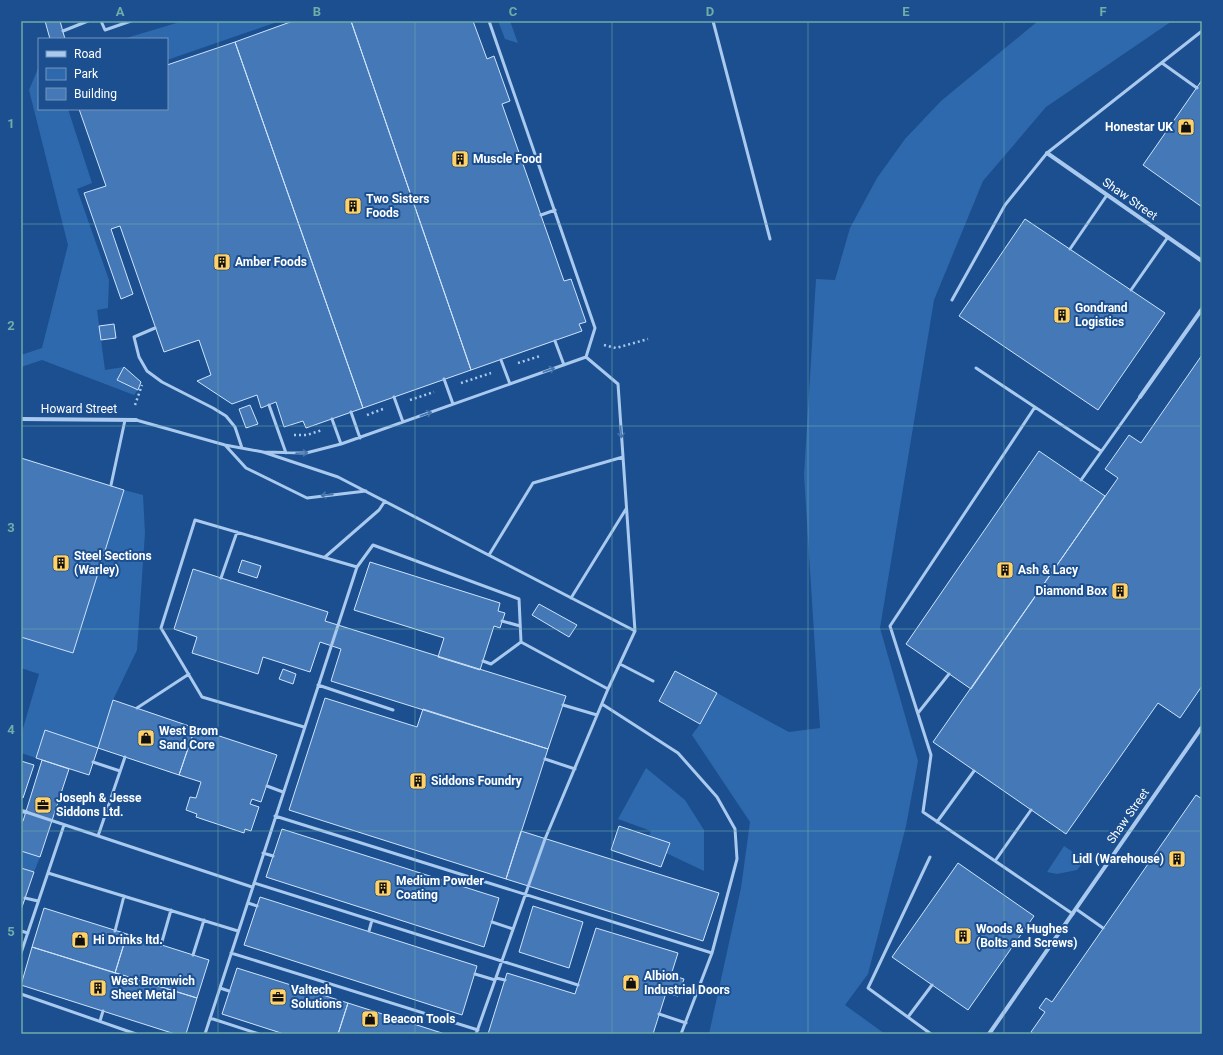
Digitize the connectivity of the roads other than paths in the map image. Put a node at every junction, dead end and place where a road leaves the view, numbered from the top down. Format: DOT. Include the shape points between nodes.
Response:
graph roads {
  1 [pos="88,21"];
  2 [pos="101,21"];
  3 [pos="130,21"];
  4 [pos="490,21"];
  5 [pos="713,21"];
  6 [pos="63,31"];
  7 [pos="1202,31"];
  8 [pos="1162,62"];
  9 [pos="1197,88"];
  10 [pos="1047,153"];
  11 [pos="1107,195"];
  12 [pos="555,210"];
  13 [pos="541,215"];
  14 [pos="1168,237"];
  15 [pos="770,239"];
  16 [pos="1070,249"];
  17 [pos="1202,261"];
  18 [pos="1131,290"];
  19 [pos="952,300"];
  20 [pos="1202,308"];
  21 [pos="155,328"];
  22 [pos="555,341"];
  23 [pos="586,357"];
  24 [pos="501,360"];
  25 [pos="564,365"];
  26 [pos="976,368"];
  27 [pos="444,380"];
  28 [pos="510,384"];
  29 [pos="394,397"];
  30 [pos="1140,397"];
  31 [pos="453,404"];
  32 [pos="269,405"];
  33 [pos="1035,407"];
  34 [pos="351,412"];
  35 [pos="21,419"];
  36 [pos="332,419"];
  37 [pos="125,420"];
  38 [pos="136,420"];
  39 [pos="403,422"];
  40 [pos="360,438"];
  41 [pos="341,444"];
  42 [pos="225,445"];
  43 [pos="242,448"];
  44 [pos="1101,451"];
  45 [pos="263,452"];
  46 [pos="286,453"];
  47 [pos="623,457"];
  48 [pos="1081,480"];
  49 [pos="111,486"];
  50 [pos="366,491"];
  51 [pos="385,501"];
  52 [pos="626,508"];
  53 [pos="237,532"];
  54 [pos="489,555"];
  55 [pos="325,558"];
  56 [pos="356,567"];
  57 [pos="221,578"];
  58 [pos="571,598"];
  59 [pos="502,621"];
  60 [pos="520,626"];
  61 [pos="635,631"];
  62 [pos="521,642"];
  63 [pos="483,661"];
  64 [pos="620,664"];
  65 [pos="188,674"];
  66 [pos="950,674"];
  67 [pos="653,681"];
  68 [pos="318,685"];
  69 [pos="608,689"];
  70 [pos="602,704"];
  71 [pos="563,705"];
  72 [pos="137,708"];
  73 [pos="393,710"];
  74 [pos="918,713"];
  75 [pos="597,715"];
  76 [pos="304,727"];
  77 [pos="1202,727"];
  78 [pos="125,757"];
  79 [pos="545,759"];
  80 [pos="93,762"];
  81 [pos="120,770"];
  82 [pos="575,770"];
  83 [pos="974,771"];
  84 [pos="266,786"];
  85 [pos="284,792"];
  86 [pos="1031,810"];
  87 [pos="23,811"];
  88 [pos="275,816"];
  89 [pos="937,822"];
  90 [pos="64,825"];
  91 [pos="98,836"];
  92 [pos="263,853"];
  93 [pos="274,856"];
  94 [pos="930,856"];
  95 [pos="995,861"];
  96 [pos="48,873"];
  97 [pos="254,883"];
  98 [pos="252,887"];
  99 [pos="525,895"];
  100 [pos="124,896"];
  101 [pos="25,898"];
  102 [pos="38,901"];
  103 [pos="248,903"];
  104 [pos="257,906"];
  105 [pos="1076,909"];
  106 [pos="171,910"];
  107 [pos="1073,914"];
  108 [pos="204,920"];
  109 [pos="372,920"];
  110 [pos="492,922"];
  111 [pos="1103,928"];
  112 [pos="513,929"];
  113 [pos="115,931"];
  114 [pos="238,931"];
  115 [pos="369,931"];
  116 [pos="21,932"];
  117 [pos="28,933"];
  118 [pos="161,944"];
  119 [pos="21,953"];
  120 [pos="231,953"];
  121 [pos="712,953"];
  122 [pos="193,955"];
  123 [pos="502,961"];
  124 [pos="475,974"];
  125 [pos="496,979"];
  126 [pos="505,980"];
  127 [pos="932,984"];
  128 [pos="578,985"];
  129 [pos="220,988"];
  130 [pos="229,991"];
  131 [pos="21,994"];
  132 [pos="103,1011"];
  133 [pos="659,1014"];
  134 [pos="908,1017"];
  135 [pos="210,1018"];
  136 [pos="100,1021"];
  137 [pos="686,1023"];
  138 [pos="478,1030"];
  139 [pos="136,1034"];
  140 [pos="205,1034"];
  141 [pos="259,1034"];
  142 [pos="476,1034"];
  143 [pos="681,1034"];
  144 [pos="931,1034"];
  145 [pos="990,1034"];
  1 -- 6 [label="lane"];
  2 -- 3 [label="lane" via="106,30"];
  4 -- 12 [label="lane"];
  5 -- 15 [label="lane"];
  7 -- 8 [label="lane"];
  8 -- 9 [label="lane"];
  8 -- 10 [label="lane"];
  10 -- 11 [label="street, Shaw Street"];
  10 -- 19 [label="lane" via="1005,205"];
  11 -- 14 [label="street, Shaw Street"];
  11 -- 16 [label="lane"];
  12 -- 13 [label="lane"];
  12 -- 23 [label="lane" via="595,328"];
  14 -- 17 [label="street, Shaw Street"];
  14 -- 18 [label="lane"];
  20 -- 30 [label="street"];
  21 -- 43 [label="lane" via="134,337 139,356 147,371 162,382 226,416 235,427"];
  22 -- 25 [label="lane"];
  23 -- 25 [label="lane"];
  23 -- 47 [label="lane, one-way" via="618,384"];
  24 -- 28 [label="lane"];
  28 -- 25 [label="lane, one-way"];
  26 -- 33 [label="lane"];
  27 -- 31 [label="lane"];
  28 -- 31 [label="lane"];
  29 -- 39 [label="lane"];
  30 -- 44 [label="lane"];
  39 -- 31 [label="lane, one-way"];
  32 -- 46 [label="lane"];
  33 -- 44 [label="lane"];
  33 -- 74 [label="lane" via="890,626"];
  34 -- 40 [label="lane"];
  35 -- 37 [label="street, Howard Street"];
  36 -- 41 [label="lane"];
  37 -- 38 [label="street, Howard Street"];
  37 -- 49 [label="lane"];
  38 -- 42 [label="lane"];
  39 -- 40 [label="lane"];
  40 -- 41 [label="lane"];
  46 -- 41 [label="lane, one-way" via="306,453"];
  42 -- 43 [label="lane"];
  50 -- 42 [label="lane, one-way" via="308,498 246,468"];
  43 -- 45 [label="lane"];
  44 -- 48 [label="lane"];
  45 -- 46 [label="lane"];
  45 -- 50 [label="lane" via="338,477"];
  47 -- 52 [label="lane"];
  47 -- 54 [label="lane" via="533,483"];
  50 -- 51 [label="lane"];
  51 -- 54 [label="lane"];
  51 -- 55 [label="lane" via="379,510"];
  52 -- 58 [label="lane"];
  52 -- 61 [label="lane"];
  53 -- 55 [label="lane"];
  53 -- 57 [label="lane"];
  53 -- 65 [label="lane" via="195,520 161,628"];
  54 -- 58 [label="lane"];
  55 -- 56 [label="lane"];
  56 -- 60 [label="lane" via="373,545 519,599"];
  56 -- 68 [label="lane"];
  58 -- 61 [label="lane"];
  59 -- 60 [label="lane"];
  60 -- 62 [label="lane"];
  61 -- 64 [label="lane"];
  62 -- 63 [label="lane" via="491,664"];
  62 -- 69 [label="lane"];
  64 -- 67 [label="lane"];
  64 -- 69 [label="lane"];
  65 -- 72 [label="lane"];
  65 -- 76 [label="lane" via="202,697"];
  66 -- 74 [label="lane"];
  68 -- 73 [label="lane"];
  68 -- 76 [label="lane"];
  69 -- 70 [label="lane"];
  70 -- 75 [label="lane"];
  70 -- 121 [label="lane" via="678,753 717,797 735,829 737,859"];
  71 -- 75 [label="lane"];
  74 -- 89 [label="lane" via="930,755 923,812"];
  75 -- 82 [label="lane"];
  76 -- 85 [label="lane"];
  77 -- 105 [label="street, Shaw Street"];
  78 -- 81 [label="lane"];
  79 -- 82 [label="lane"];
  80 -- 81 [label="lane"];
  81 -- 91 [label="lane"];
  82 -- 99 [label="lane" via="545,838"];
  83 -- 89 [label="lane"];
  84 -- 85 [label="lane"];
  85 -- 88 [label="lane"];
  86 -- 95 [label="lane"];
  87 -- 90 [label="lane"];
  88 -- 92 [label="lane"];
  88 -- 99 [label="lane"];
  89 -- 95 [label="lane"];
  90 -- 91 [label="lane"];
  90 -- 96 [label="lane"];
  91 -- 98 [label="lane"];
  92 -- 93 [label="lane"];
  92 -- 97 [label="lane"];
  94 -- 134 [label="lane" via="868,988"];
  95 -- 107 [label="lane"];
  96 -- 100 [label="lane"];
  96 -- 102 [label="lane"];
  97 -- 98 [label="lane"];
  97 -- 109 [label="lane"];
  98 -- 103 [label="lane"];
  99 -- 112 [label="lane"];
  99 -- 121 [label="lane"];
  100 -- 106 [label="lane"];
  100 -- 113 [label="lane"];
  101 -- 102 [label="lane"];
  102 -- 117 [label="lane"];
  103 -- 104 [label="lane"];
  103 -- 114 [label="lane"];
  105 -- 107 [label="street, Shaw Street"];
  105 -- 111 [label="lane"];
  106 -- 108 [label="lane"];
  106 -- 118 [label="lane"];
  107 -- 145 [label="street, Shaw Street"];
  108 -- 114 [label="lane"];
  108 -- 122 [label="lane"];
  109 -- 115 [label="lane"];
  109 -- 123 [label="lane"];
  110 -- 112 [label="lane"];
  112 -- 123 [label="lane"];
  114 -- 120 [label="lane"];
  116 -- 117 [label="lane"];
  117 -- 119 [label="lane"];
  120 -- 129 [label="lane"];
  120 -- 138 [label="lane"];
  121 -- 137 [label="lane"];
  123 -- 125 [label="lane"];
  123 -- 128 [label="lane"];
  124 -- 125 [label="lane"];
  125 -- 126 [label="lane"];
  125 -- 138 [label="lane"];
  127 -- 134 [label="lane"];
  129 -- 130 [label="lane"];
  129 -- 135 [label="lane"];
  131 -- 136 [label="lane"];
  132 -- 136 [label="lane"];
  133 -- 137 [label="lane"];
  134 -- 144 [label="lane"];
  135 -- 140 [label="lane"];
  135 -- 141 [label="lane"];
  136 -- 139 [label="lane"];
  137 -- 143 [label="lane"];
  138 -- 142 [label="lane"];
}
